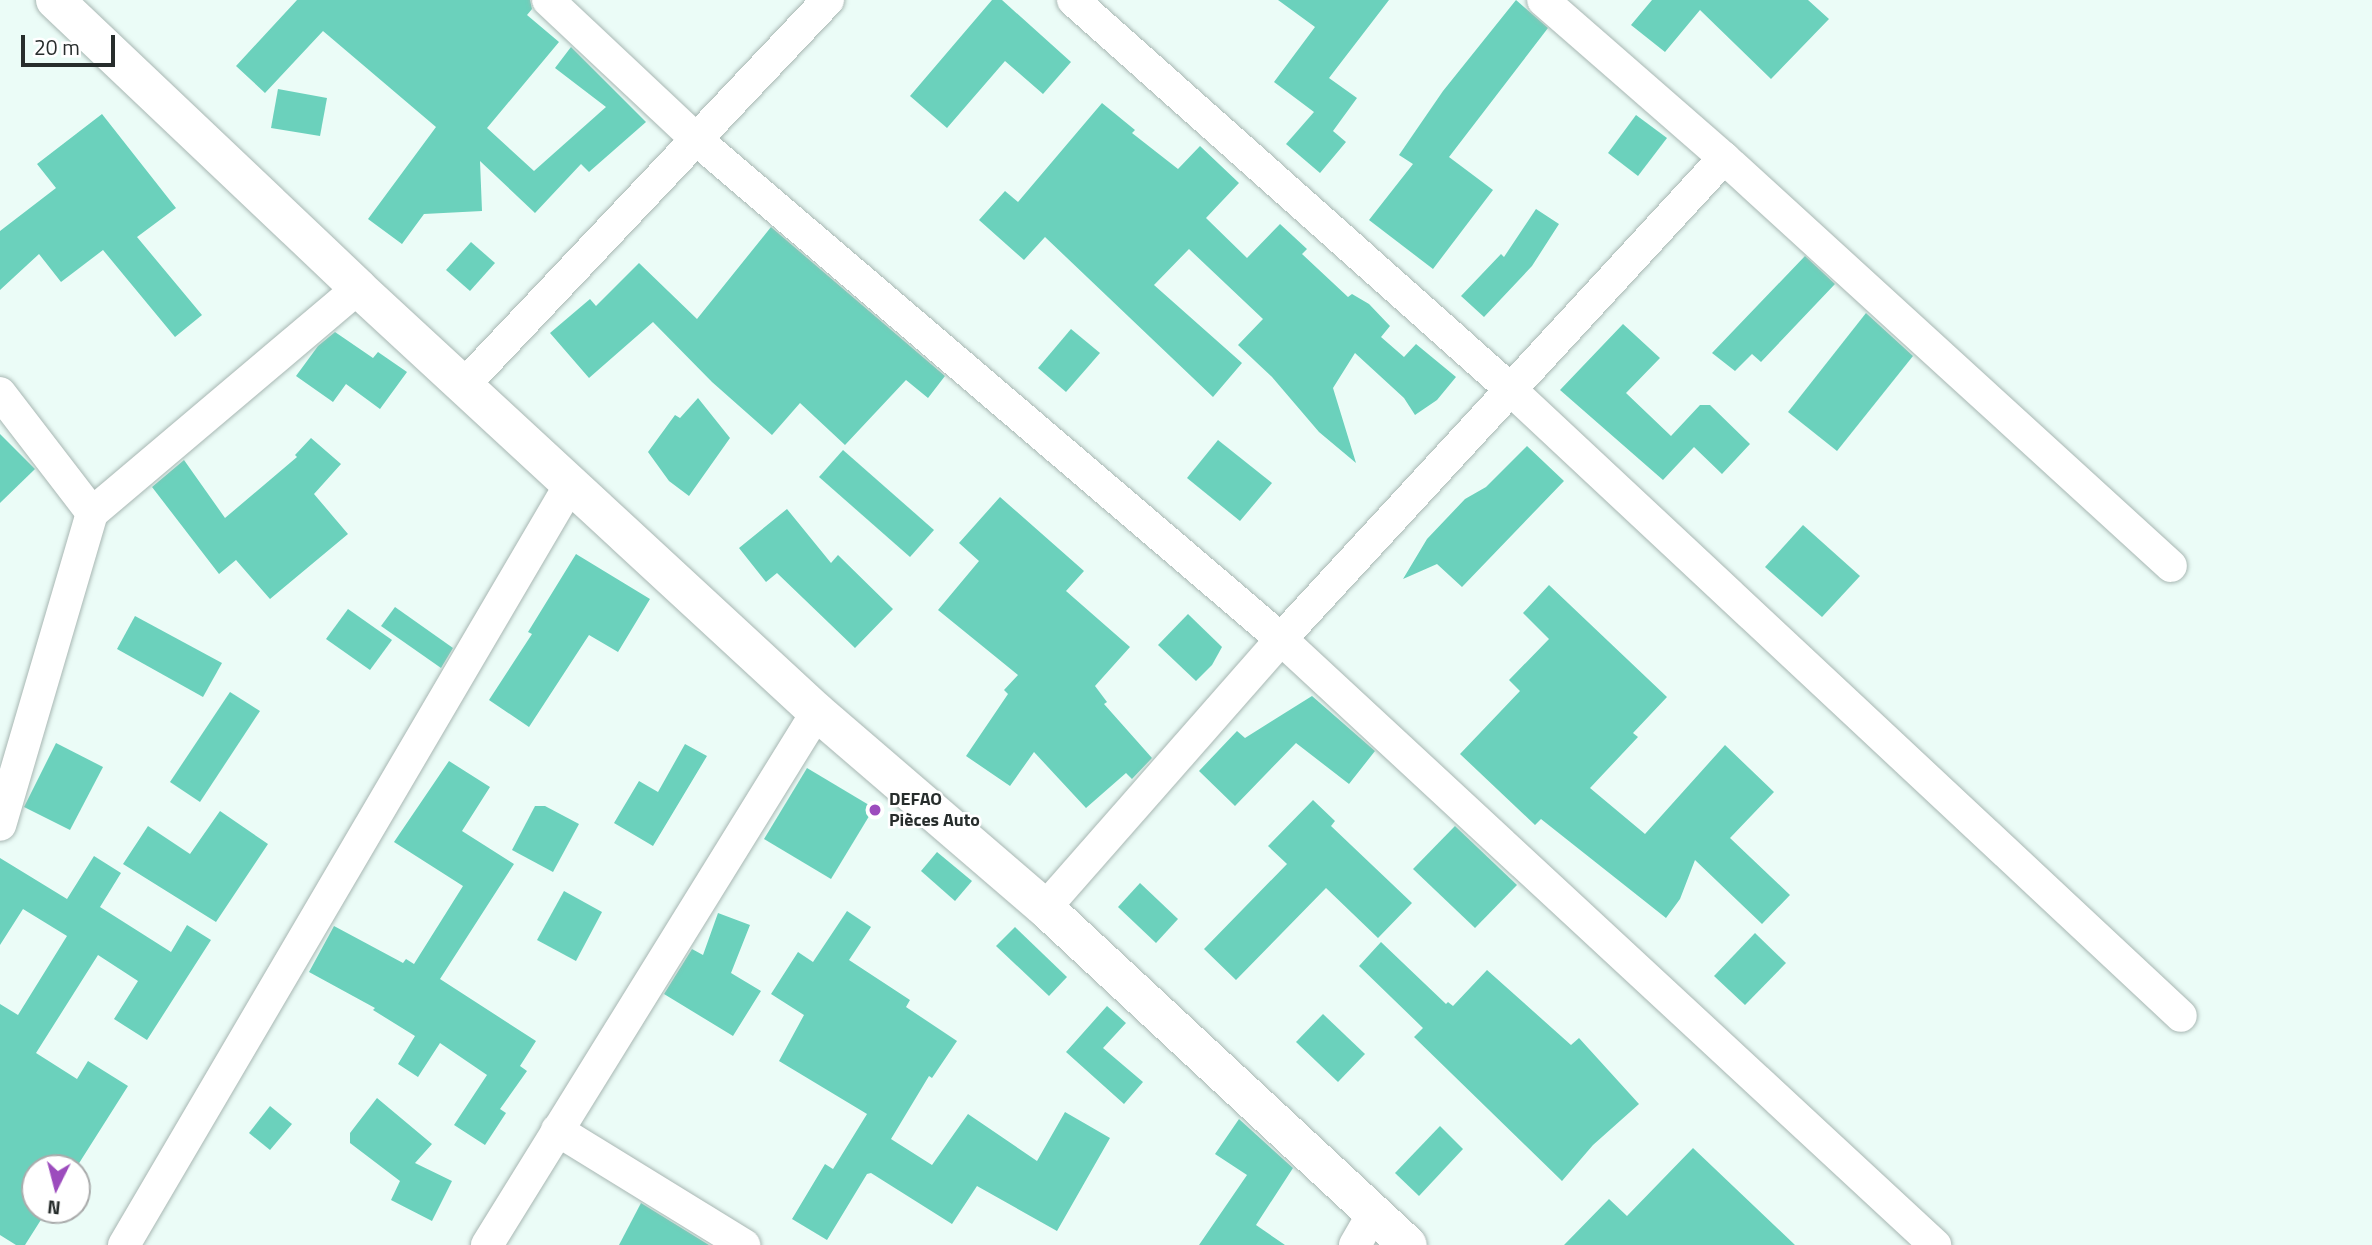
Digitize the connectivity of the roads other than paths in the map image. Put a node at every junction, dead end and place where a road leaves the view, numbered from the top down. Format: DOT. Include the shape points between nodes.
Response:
graph roads {
  1 [pos="55,0"];
  2 [pos="548,0"];
  3 [pos="828,0"];
  4 [pos="1073,0"];
  5 [pos="1543,0"];
  6 [pos="698,140"];
  7 [pos="1724,158"];
  8 [pos="359,288"];
  9 [pos="464,385"];
  10 [pos="1510,389"];
  11 [pos="0,393"];
  12 [pos="571,483"];
  13 [pos="92,513"];
  14 [pos="2171,566"];
  15 [pos="1281,639"];
  16 [pos="817,712"];
  17 [pos="0,825"];
  18 [pos="1045,908"];
  19 [pos="2181,1016"];
  20 [pos="557,1130"];
  21 [pos="1374,1213"];
  22 [pos="124,1245"];
  23 [pos="487,1245"];
  24 [pos="744,1245"];
  25 [pos="1355,1245"];
  26 [pos="1408,1245"];
  27 [pos="1935,1245"];
  1 -- 8 [label="street"];
  2 -- 6 [label="street"];
  3 -- 6 [label="street"];
  4 -- 10 [label="street"];
  5 -- 7 [label="street"];
  6 -- 9 [label="street"];
  6 -- 15 [label="street"];
  7 -- 10 [label="street"];
  7 -- 14 [label="street"];
  8 -- 9 [label="street"];
  8 -- 13 [label="street"];
  9 -- 12 [label="street"];
  10 -- 15 [label="street"];
  10 -- 19 [label="street"];
  11 -- 13 [label="street"];
  12 -- 16 [label="street"];
  12 -- 22 [label="street"];
  13 -- 17 [label="street"];
  15 -- 18 [label="street"];
  15 -- 27 [label="street"];
  16 -- 18 [label="street"];
  16 -- 20 [label="street"];
  18 -- 21 [label="street"];
  20 -- 23 [label="street"];
  20 -- 24 [label="street"];
  21 -- 25 [label="street"];
  21 -- 26 [label="street"];
}
